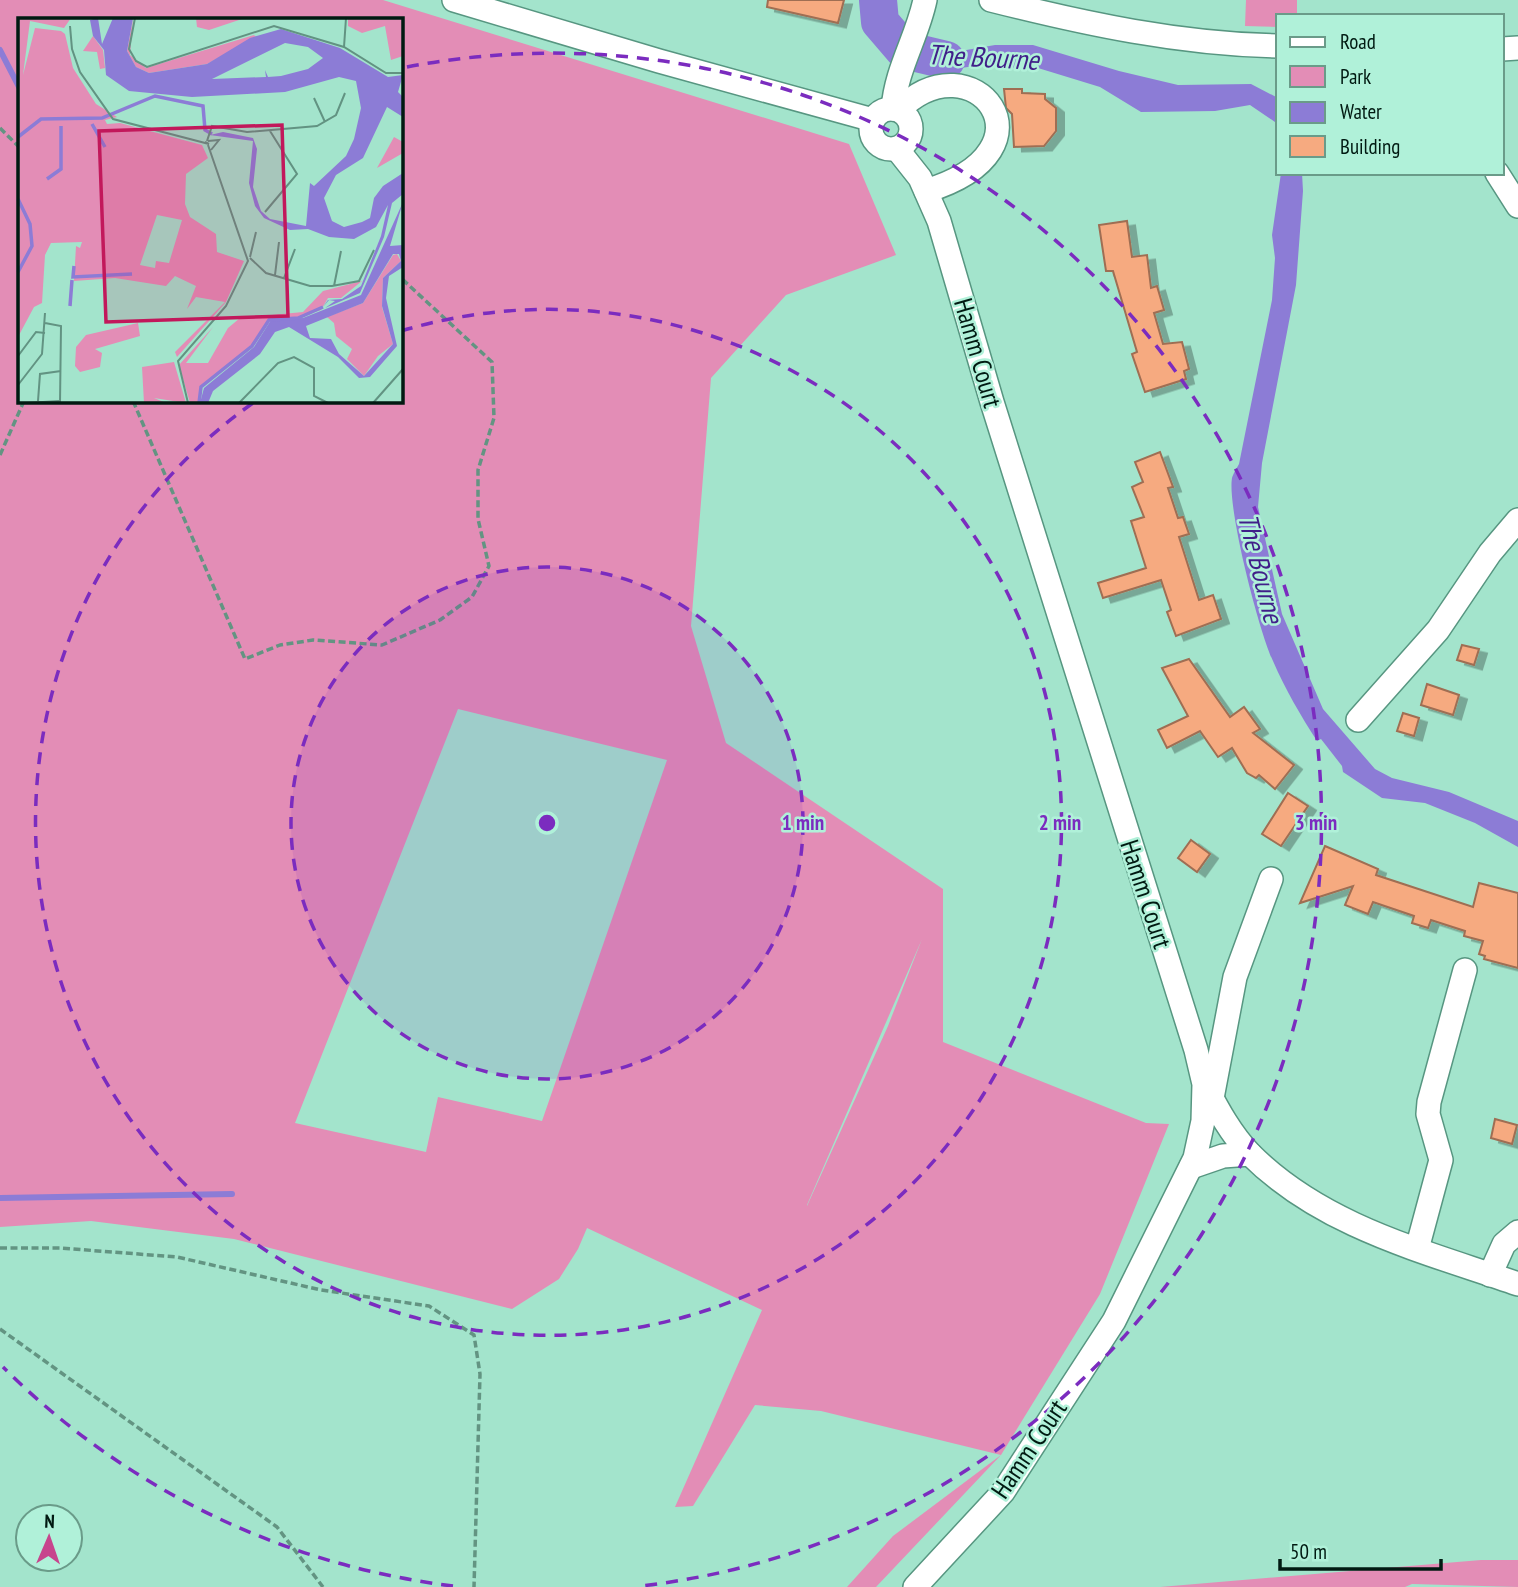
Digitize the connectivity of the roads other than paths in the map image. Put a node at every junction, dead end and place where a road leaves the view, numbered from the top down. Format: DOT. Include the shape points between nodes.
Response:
graph roads {
  1 [pos="454,0"];
  2 [pos="925,0"];
  3 [pos="991,0"];
  4 [pos="1276,46"];
  5 [pos="888,113"];
  6 [pos="897,149"];
  7 [pos="1498,175"];
  8 [pos="926,191"];
  9 [pos="1518,206"];
  10 [pos="1518,520"];
  11 [pos="1357,720"];
  12 [pos="1271,879"];
  13 [pos="1465,970"];
  14 [pos="1208,1091"];
  15 [pos="1250,1154"];
  16 [pos="1191,1167"];
  17 [pos="1518,1232"];
  18 [pos="1416,1249"];
  19 [pos="1490,1275"];
  20 [pos="1518,1284"];
  21 [pos="915,1587"];
  1 -- 5 [label="street" via="659,61"];
  2 -- 5 [label="street"];
  3 -- 4 [label="street" via="1190,42"];
  5 -- 6 [label="street" via="910,120 911,134"];
  5 -- 6 [label="street" via="871,135 881,148"];
  5 -- 8 [label="street" via="930,90 951,87 981,93 993,109 997,133 989,153 965,176"];
  6 -- 8 [label="street, Hamm Court"];
  7 -- 9 [label="street"];
  8 -- 14 [label="street, Hamm Court"];
  10 -- 11 [label="street" via="1438,630"];
  12 -- 14 [label="street" via="1235,977"];
  13 -- 18 [label="street" via="1429,1102 1441,1160"];
  14 -- 15 [label="street"];
  14 -- 16 [label="street, Hamm Court"];
  15 -- 16 [label="street" via="1223,1156"];
  15 -- 18 [label="street" via="1320,1209 1348,1225"];
  16 -- 21 [label="street, Hamm Court" via="1114,1321 1010,1480"];
  17 -- 19 [label="street" via="1504,1244"];
  18 -- 19 [label="street"];
  19 -- 20 [label="street"];
}
